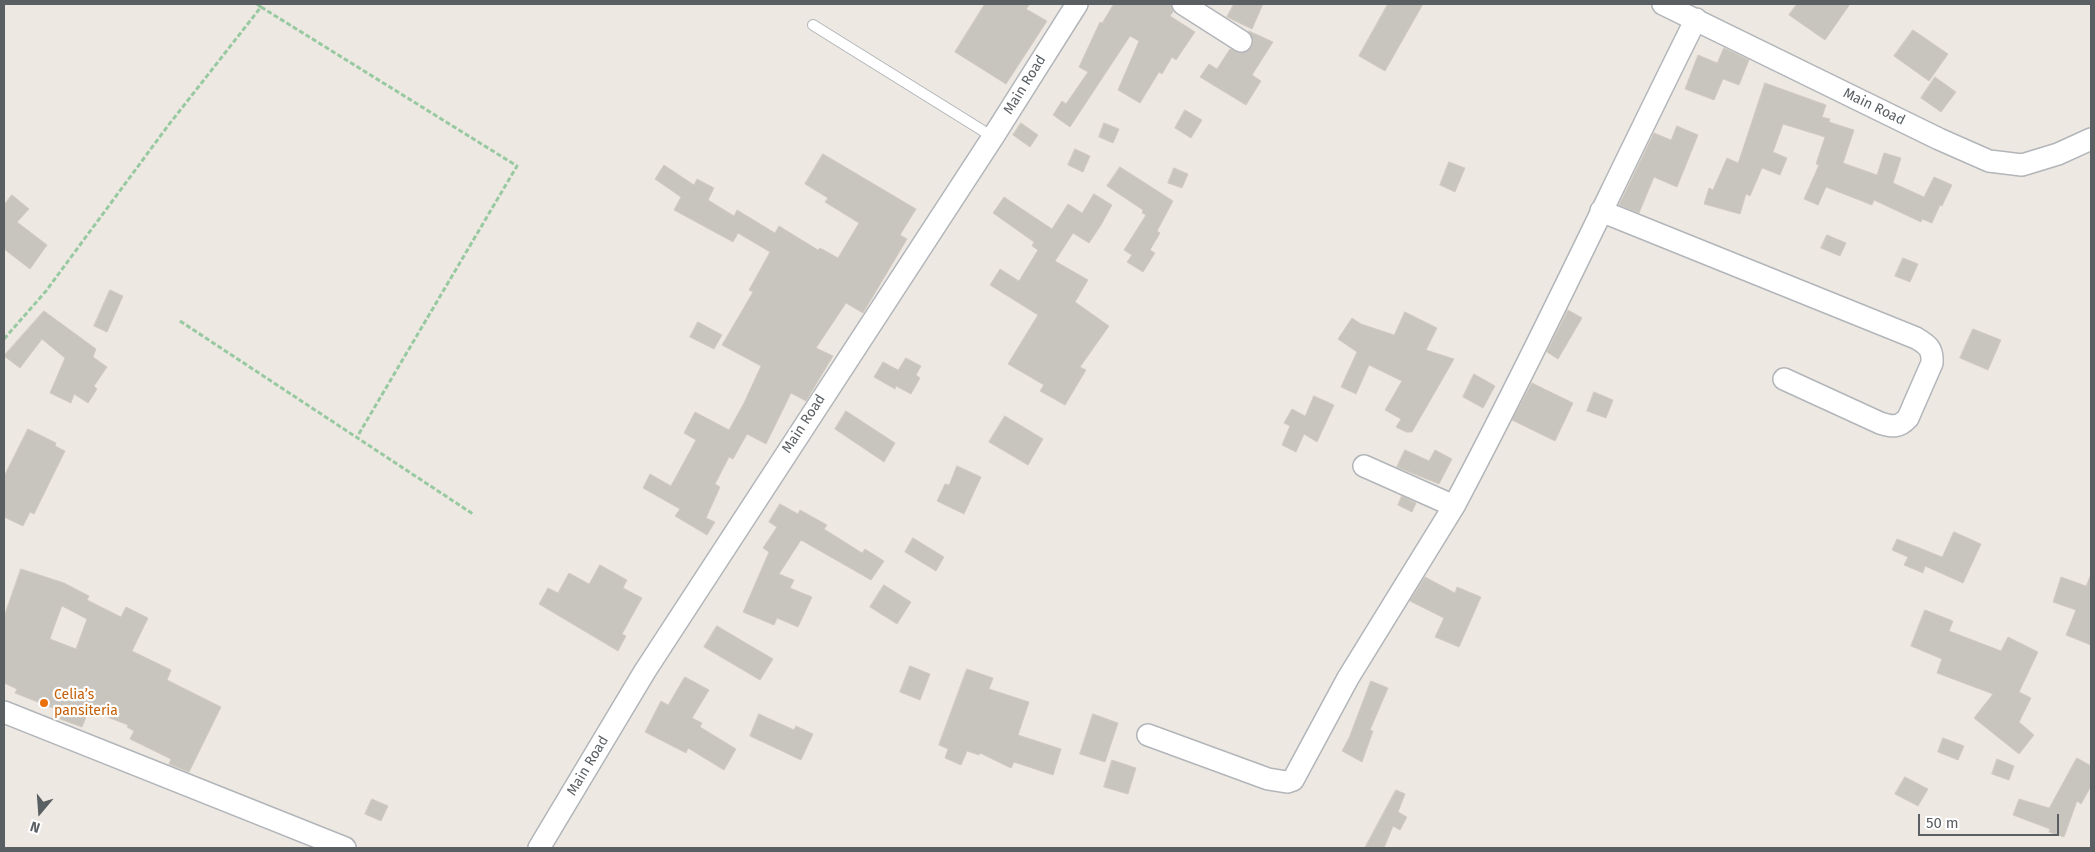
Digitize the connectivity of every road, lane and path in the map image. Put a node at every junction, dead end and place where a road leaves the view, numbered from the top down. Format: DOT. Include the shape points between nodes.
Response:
graph roads {
  1 [pos="257,4"];
  2 [pos="1077,4"];
  3 [pos="1183,4"];
  4 [pos="1663,4"];
  5 [pos="261,7"];
  6 [pos="1696,19"];
  7 [pos="813,25"];
  8 [pos="1241,41"];
  9 [pos="993,137"];
  10 [pos="2091,139"];
  11 [pos="1601,211"];
  12 [pos="180,321"];
  13 [pos="4,339"];
  14 [pos="1784,379"];
  15 [pos="357,437"];
  16 [pos="1364,466"];
  17 [pos="1454,506"];
  18 [pos="473,514"];
  19 [pos="4,712"];
  20 [pos="1148,735"];
  21 [pos="345,848"];
  22 [pos="538,848"];
  1 -- 5 [label="path"];
  2 -- 9 [label="street, Main Road"];
  3 -- 8 [label="street"];
  4 -- 6 [label="street, Main Road"];
  5 -- 13 [label="path" via="167,127 46,291"];
  5 -- 15 [label="path" via="517,166"];
  6 -- 10 [label="street, Main Road" via="1990,161 2022,165"];
  6 -- 11 [label="street"];
  7 -- 9 [label="lane"];
  9 -- 22 [label="street, Main Road" via="645,671"];
  11 -- 14 [label="street" via="1916,338 1933,354 1908,418 1895,426 1880,423"];
  11 -- 17 [label="street"];
  12 -- 15 [label="path"];
  15 -- 18 [label="path"];
  16 -- 17 [label="street"];
  17 -- 20 [label="street" via="1348,678 1293,780 1268,779"];
  19 -- 21 [label="street"];
}
